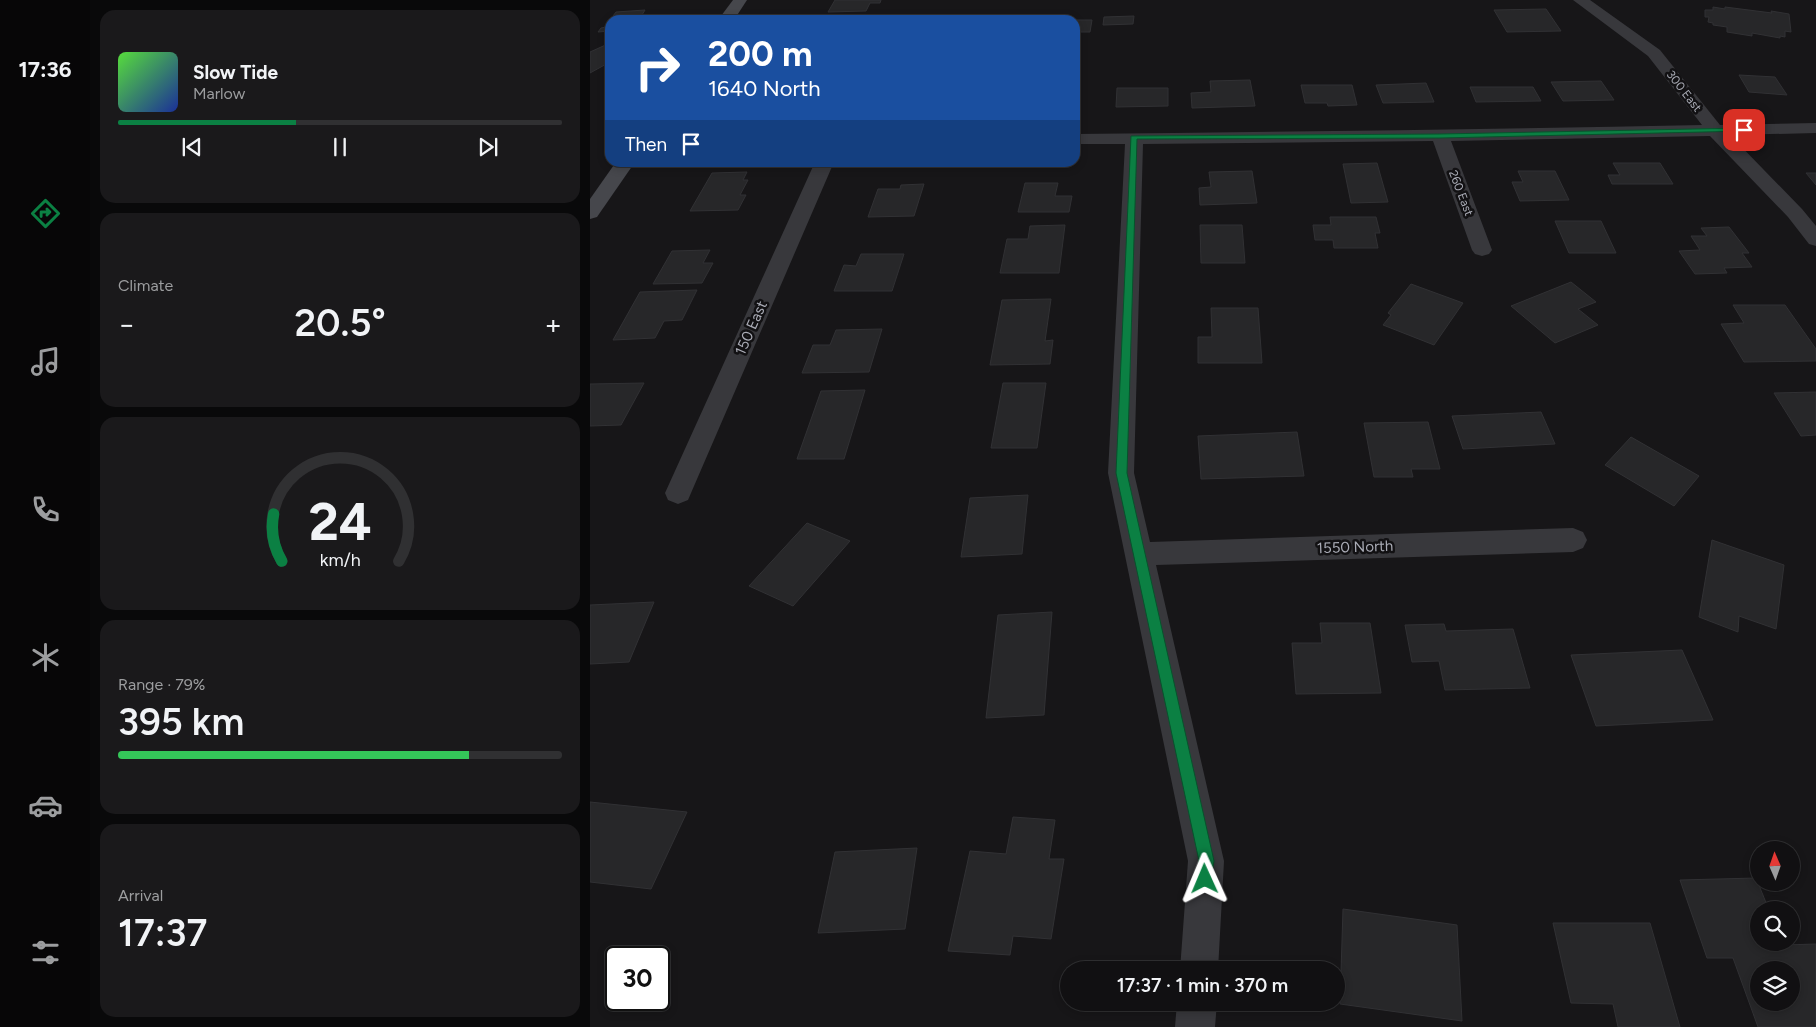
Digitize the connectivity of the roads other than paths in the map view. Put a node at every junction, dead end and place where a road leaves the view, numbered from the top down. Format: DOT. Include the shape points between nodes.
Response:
graph roads {
  1 [pos="740,0"];
  2 [pos="1580,0"];
  3 [pos="730,15"];
  4 [pos="1816,128"];
  5 [pos="1715,130"];
  6 [pos="1440,136"];
  7 [pos="1134,137"];
  8 [pos="1080,139"];
  9 [pos="622,167"];
  10 [pos="823,167"];
  11 [pos="590,212"];
  12 [pos="1816,240"];
  13 [pos="1482,250"];
  14 [pos="678,493"];
  15 [pos="1573,540"];
  16 [pos="1138,554"];
  17 [pos="1200,961"];
  18 [pos="1196,1011"];
  19 [pos="1195,1027"];
  1 -- 3 [label="main road"];
  2 -- 5 [label="street, 300 East" via="1654,53"];
  4 -- 5 [label="street"];
  5 -- 6 [label="street"];
  5 -- 12 [label="street, 300 East" via="1796,213"];
  6 -- 7 [label="street"];
  6 -- 13 [label="street, 260 East"];
  7 -- 8 [label="street"];
  7 -- 16 [label="street" via="1121,473"];
  9 -- 11 [label="main road"];
  10 -- 14 [label="street, 150 East"];
  15 -- 16 [label="street, 1550 North"];
  16 -- 17 [label="street" via="1206,861"];
  18 -- 19 [label="street"];
}
